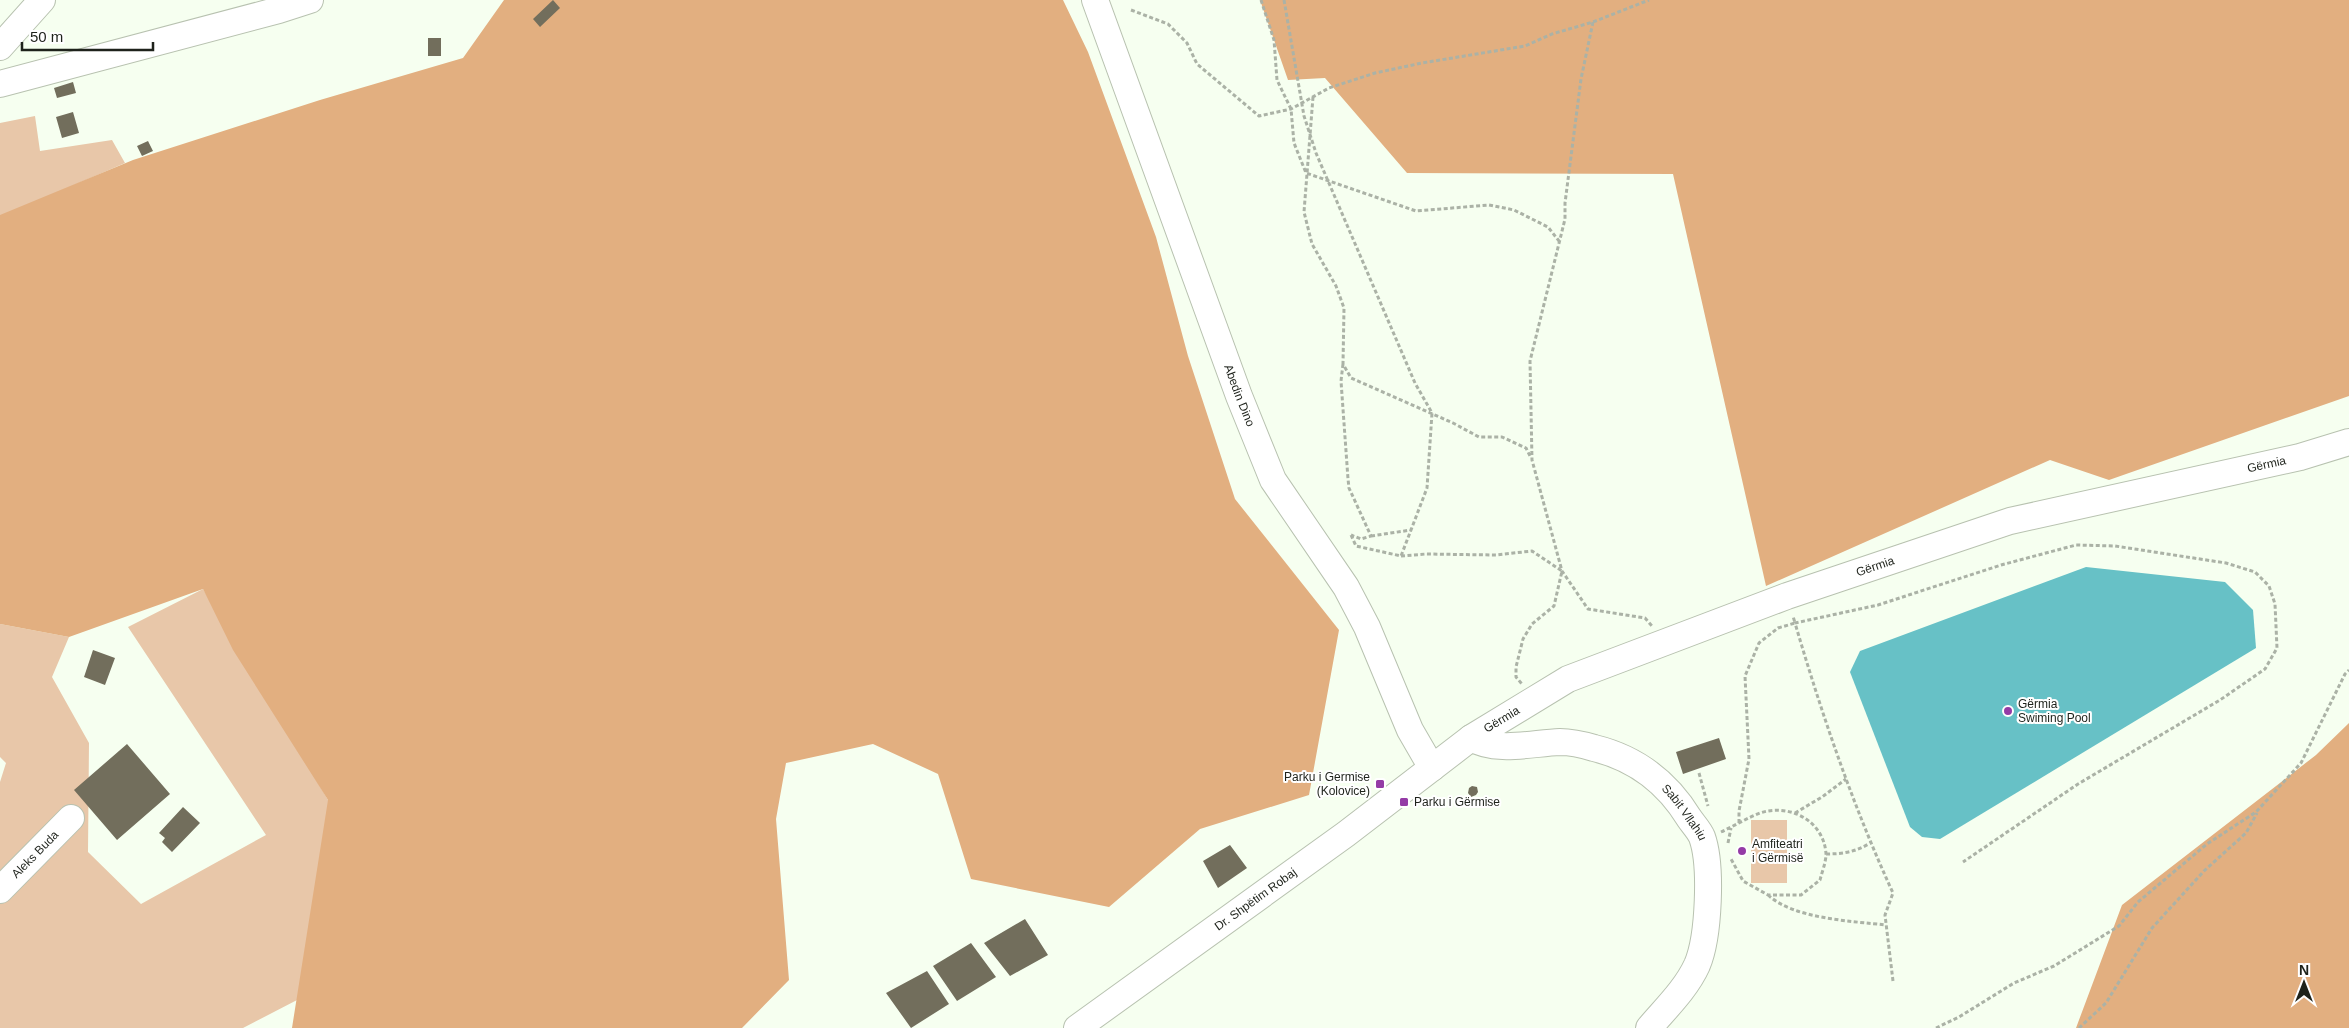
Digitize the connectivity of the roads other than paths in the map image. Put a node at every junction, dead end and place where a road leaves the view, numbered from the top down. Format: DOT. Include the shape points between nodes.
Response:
graph roads {
  1 [pos="42,0"];
  2 [pos="310,0"];
  3 [pos="1095,0"];
  4 [pos="0,47"];
  5 [pos="0,84"];
  6 [pos="2349,442"];
  7 [pos="1471,738"];
  8 [pos="1432,768"];
  9 [pos="71,818"];
  10 [pos="0,890"];
  11 [pos="1082,1027"];
  12 [pos="1649,1028"];
  1 -- 4 [label="street"];
  2 -- 5 [label="street"];
  3 -- 8 [label="street, Abedin Dino" via="1239,396 1273,480 1346,587 1367,627 1410,730"];
  6 -- 7 [label="street, Gërmia" via="2300,457 2010,520 1787,596 1568,679"];
  7 -- 8 [label="street, Gërmia"];
  7 -- 12 [label="street, Sabit Vllahiu" via="1480,744 1508,746 1563,742 1622,756 1654,777 1683,807 1702,837 1708,909 1698,963 1682,991"];
  8 -- 11 [label="street, Dr. Shpëtim Robaj"];
  9 -- 10 [label="street, Aleks Buda"];
}
